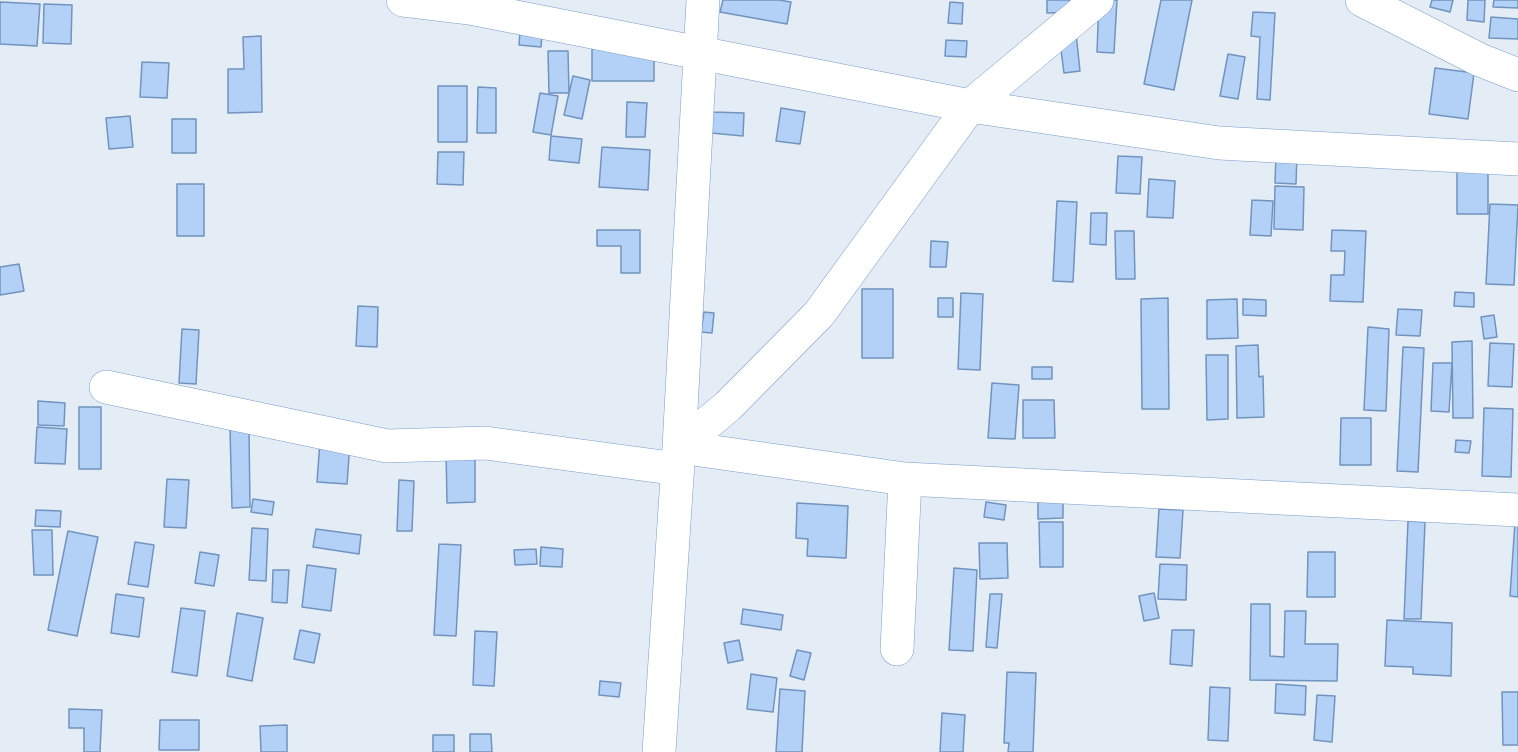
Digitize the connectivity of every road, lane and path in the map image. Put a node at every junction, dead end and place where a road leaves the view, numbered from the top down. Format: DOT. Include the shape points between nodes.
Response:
graph roads {
  1 [pos="403,0"];
  2 [pos="703,0"];
  3 [pos="1097,0"];
  4 [pos="1362,0"];
  5 [pos="702,52"];
  6 [pos="1518,75"];
  7 [pos="970,106"];
  8 [pos="1518,159"];
  9 [pos="106,387"];
  10 [pos="679,458"];
  11 [pos="904,479"];
  12 [pos="1518,510"];
  13 [pos="897,650"];
  14 [pos="659,752"];
  1 -- 5 [label="street" via="470,8"];
  2 -- 5 [label="street"];
  3 -- 7 [label="street"];
  4 -- 6 [label="street"];
  5 -- 7 [label="street"];
  5 -- 10 [label="street"];
  7 -- 8 [label="street" via="1219,143"];
  7 -- 10 [label="street" via="819,315"];
  9 -- 10 [label="street" via="387,446 485,442"];
  10 -- 11 [label="street"];
  10 -- 14 [label="street"];
  11 -- 12 [label="street"];
  11 -- 13 [label="street"];
}
